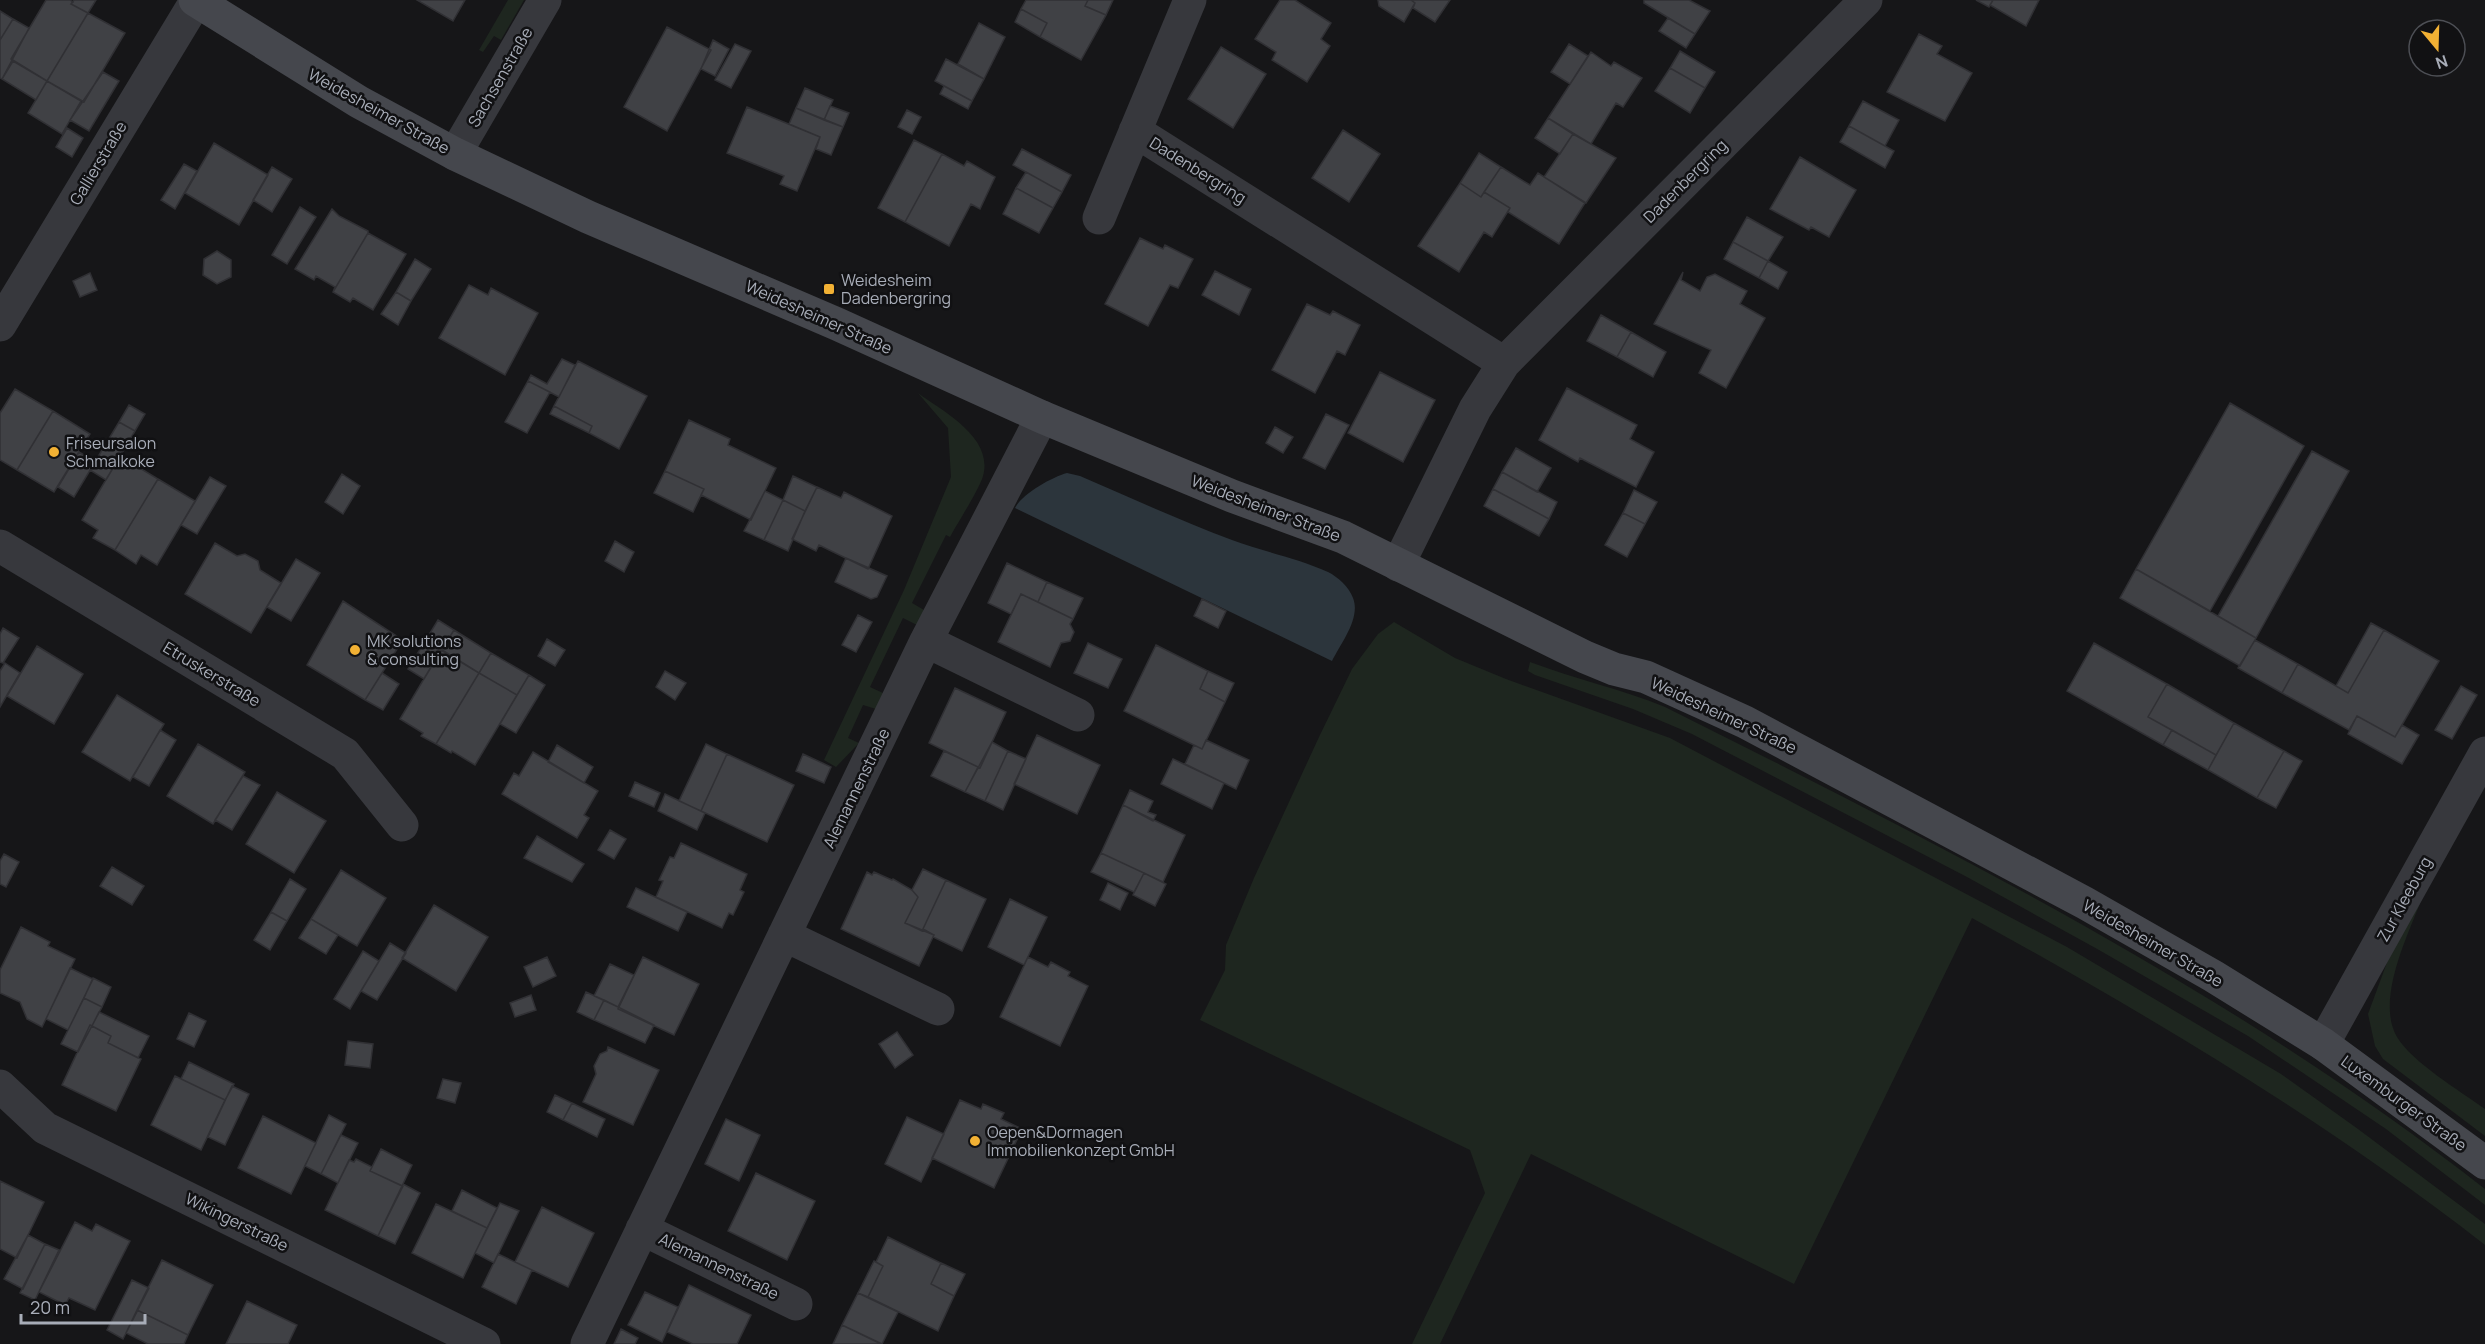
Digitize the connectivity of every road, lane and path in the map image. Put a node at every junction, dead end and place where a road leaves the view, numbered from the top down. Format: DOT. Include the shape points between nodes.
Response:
graph roads {
  1 [pos="544,0"];
  2 [pos="1190,0"];
  3 [pos="1866,0"];
  4 [pos="196,1"];
  5 [pos="1135,131"];
  6 [pos="455,154"];
  7 [pos="1099,218"];
  8 [pos="0,325"];
  9 [pos="1504,363"];
  10 [pos="1042,417"];
  11 [pos="0,546"];
  12 [pos="1398,565"];
  13 [pos="926,640"];
  14 [pos="1078,715"];
  15 [pos="2485,753"];
  16 [pos="402,825"];
  17 [pos="784,935"];
  18 [pos="938,1009"];
  19 [pos="2323,1044"];
  20 [pos="0,1086"];
  21 [pos="2485,1163"];
  22 [pos="642,1229"];
  23 [pos="796,1304"];
  24 [pos="484,1344"];
  25 [pos="587,1344"];
  1 -- 6 [label="street, Sachsenstraße"];
  2 -- 5 [label="street, Dadenbergring"];
  3 -- 9 [label="street, Dadenbergring"];
  4 -- 6 [label="street, Weidesheimer Straße" via="359,102"];
  4 -- 8 [label="street, Gallierstraße"];
  5 -- 7 [label="street, Dadenbergring"];
  5 -- 9 [label="street, Dadenbergring"];
  6 -- 10 [label="street, Weidesheimer Straße" via="588,218"];
  9 -- 12 [label="street, Dadenbergring" via="1475,409"];
  10 -- 12 [label="street, Weidesheimer Straße" via="1232,496 1343,537"];
  10 -- 13 [label="street, Alemannenstraße"];
  11 -- 16 [label="street, Etruskerstraße" via="345,754"];
  12 -- 19 [label="street, Weidesheimer Straße" via="1585,657 1646,677 1745,722 2085,903"];
  13 -- 14 [label="street"];
  13 -- 17 [label="street, Alemannenstraße"];
  15 -- 19 [label="street, Zur Kleeburg"];
  17 -- 18 [label="street"];
  17 -- 22 [label="street, Alemannenstraße"];
  19 -- 21 [label="street, Luxemburger Straße"];
  20 -- 24 [label="street, Wikingerstraße" via="45,1128"];
  22 -- 23 [label="street, Alemannenstraße"];
  22 -- 25 [label="street, Alemannenstraße"];
}
